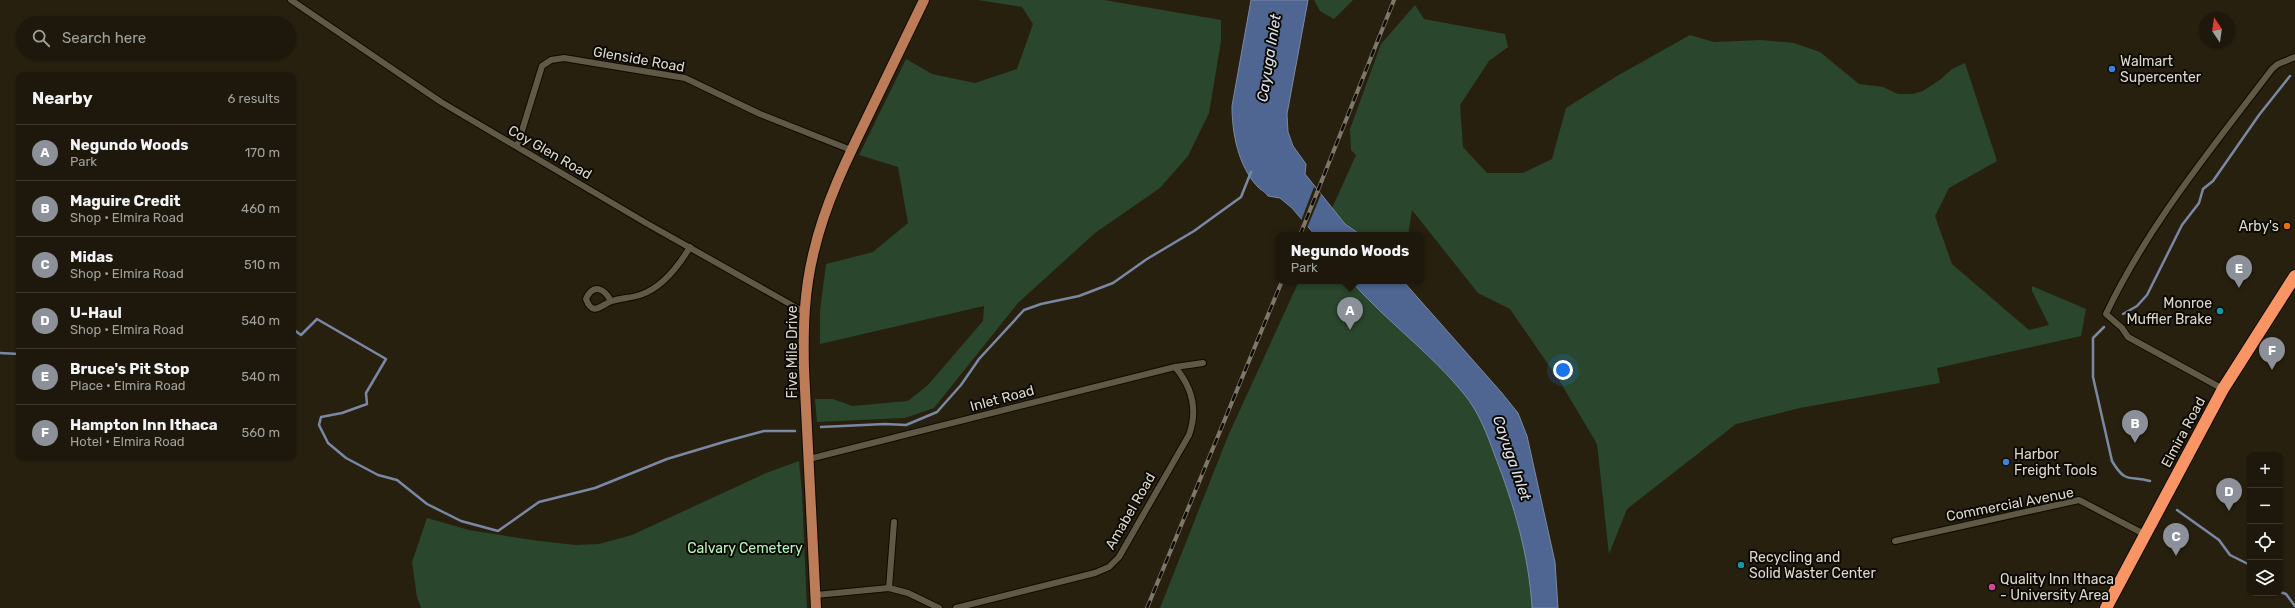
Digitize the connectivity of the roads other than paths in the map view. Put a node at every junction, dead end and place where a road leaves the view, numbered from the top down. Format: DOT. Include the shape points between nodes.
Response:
graph roads {
  1 [pos="291,0"];
  2 [pos="924,0"];
  3 [pos="2295,57"];
  4 [pos="517,147"];
  5 [pos="851,150"];
  6 [pos="690,248"];
  7 [pos="2295,276"];
  8 [pos="611,301"];
  9 [pos="804,312"];
  10 [pos="1203,363"];
  11 [pos="1175,367"];
  12 [pos="2223,389"];
  13 [pos="809,459"];
  14 [pos="894,522"];
  15 [pos="2146,535"];
  16 [pos="1895,541"];
  17 [pos="889,588"];
  18 [pos="816,595"];
  19 [pos="816,608"];
  20 [pos="939,608"];
  21 [pos="956,608"];
  22 [pos="2106,608"];
  1 -- 4 [label="street, Coy Glen Road" via="441,102"];
  2 -- 5 [label="main road, Five Mile Drive"];
  3 -- 12 [label="street" via="2272,69 2169,208 2138,253 2106,314 2128,337"];
  4 -- 5 [label="street, Glenside Road" via="542,66 551,60 564,58 685,78 760,114"];
  4 -- 6 [label="street, Coy Glen Road"];
  5 -- 9 [label="main road, Five Mile Drive" via="824,215 813,251"];
  6 -- 8 [label="street" via="681,262 654,288 631,298"];
  6 -- 9 [label="street, Coy Glen Road"];
  7 -- 12 [label="highway, Elmira Road"];
  9 -- 13 [label="main road, Five Mile Drive"];
  10 -- 11 [label="street, Inlet Road"];
  11 -- 13 [label="street, Inlet Road"];
  11 -- 21 [label="street, Amabel Road" via="1184,378 1190,392 1194,408 1193,422 1189,435 1119,557 1109,567 1095,573"];
  12 -- 15 [label="highway, Elmira Road"];
  13 -- 18 [label="main road, Five Mile Drive"];
  14 -- 17 [label="street"];
  15 -- 16 [label="street, Commercial Avenue" via="2079,500"];
  15 -- 22 [label="highway, Elmira Road"];
  17 -- 18 [label="street"];
  17 -- 20 [label="street" via="908,593"];
  18 -- 19 [label="main road, Five Mile Drive"];
}
